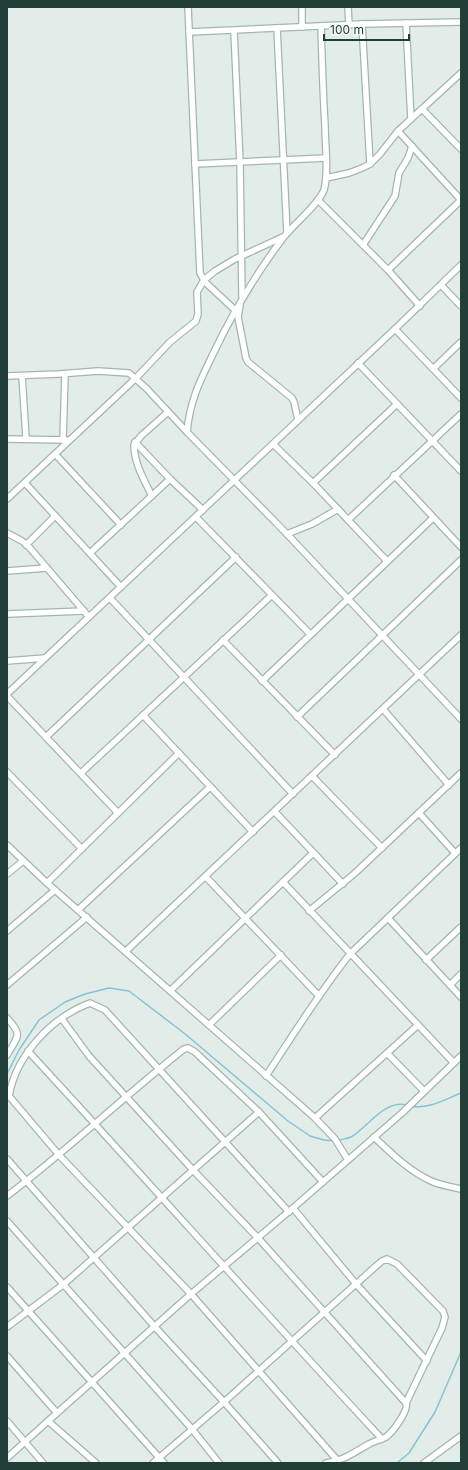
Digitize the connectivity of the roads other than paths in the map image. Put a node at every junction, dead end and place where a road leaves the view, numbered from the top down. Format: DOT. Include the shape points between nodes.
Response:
graph roads {
  1 [pos="188,7"];
  2 [pos="302,7"];
  3 [pos="348,7"];
  4 [pos="461,22"];
  5 [pos="406,23"];
  6 [pos="362,24"];
  7 [pos="349,25"];
  8 [pos="321,26"];
  9 [pos="302,27"];
  10 [pos="276,28"];
  11 [pos="234,31"];
  12 [pos="189,32"];
  13 [pos="461,75"];
  14 [pos="422,109"];
  15 [pos="411,119"];
  16 [pos="398,131"];
  17 [pos="412,146"];
  18 [pos="461,150"];
  19 [pos="326,158"];
  20 [pos="283,159"];
  21 [pos="240,163"];
  22 [pos="195,164"];
  23 [pos="370,164"];
  24 [pos="326,178"];
  25 [pos="318,200"];
  26 [pos="285,235"];
  27 [pos="363,245"];
  28 [pos="242,256"];
  29 [pos="461,265"];
  30 [pos="388,270"];
  31 [pos="204,280"];
  32 [pos="441,285"];
  33 [pos="242,298"];
  34 [pos="420,306"];
  35 [pos="461,306"];
  36 [pos="235,310"];
  37 [pos="395,329"];
  38 [pos="461,342"];
  39 [pos="358,363"];
  40 [pos="433,369"];
  41 [pos="64,374"];
  42 [pos="7,376"];
  43 [pos="22,376"];
  44 [pos="136,378"];
  45 [pos="461,398"];
  46 [pos="397,404"];
  47 [pos="168,412"];
  48 [pos="461,414"];
  49 [pos="298,420"];
  50 [pos="187,432"];
  51 [pos="7,438"];
  52 [pos="26,438"];
  53 [pos="63,440"];
  54 [pos="71,440"];
  55 [pos="433,440"];
  56 [pos="135,442"];
  57 [pos="273,444"];
  58 [pos="56,455"];
  59 [pos="461,471"];
  60 [pos="394,475"];
  61 [pos="170,479"];
  62 [pos="235,480"];
  63 [pos="25,483"];
  64 [pos="313,484"];
  65 [pos="152,496"];
  66 [pos="7,499"];
  67 [pos="203,510"];
  68 [pos="338,510"];
  69 [pos="55,516"];
  70 [pos="196,516"];
  71 [pos="433,518"];
  72 [pos="348,520"];
  73 [pos="121,525"];
  74 [pos="7,533"];
  75 [pos="287,534"];
  76 [pos="26,545"];
  77 [pos="461,547"];
  78 [pos="90,553"];
  79 [pos="236,557"];
  80 [pos="461,560"];
  81 [pos="387,561"];
  82 [pos="47,568"];
  83 [pos="7,571"];
  84 [pos="121,587"];
  85 [pos="272,594"];
  86 [pos="110,598"];
  87 [pos="347,600"];
  88 [pos="84,611"];
  89 [pos="7,614"];
  90 [pos="89,617"];
  91 [pos="310,634"];
  92 [pos="382,635"];
  93 [pos="460,639"];
  94 [pos="149,640"];
  95 [pos="223,640"];
  96 [pos="45,658"];
  97 [pos="7,661"];
  98 [pos="419,675"];
  99 [pos="184,677"];
  100 [pos="262,681"];
  101 [pos="7,695"];
  102 [pos="383,709"];
  103 [pos="144,715"];
  104 [pos="298,717"];
  105 [pos="461,719"];
  106 [pos="46,737"];
  107 [pos="179,753"];
  108 [pos="334,755"];
  109 [pos="7,772"];
  110 [pos="81,773"];
  111 [pos="461,773"];
  112 [pos="312,776"];
  113 [pos="449,785"];
  114 [pos="210,787"];
  115 [pos="293,794"];
  116 [pos="275,812"];
  117 [pos="118,813"];
  118 [pos="419,813"];
  119 [pos="253,832"];
  120 [pos="7,845"];
  121 [pos="382,848"];
  122 [pos="461,848"];
  123 [pos="82,849"];
  124 [pos="313,853"];
  125 [pos="455,853"];
  126 [pos="23,861"];
  127 [pos="7,874"];
  128 [pos="206,877"];
  129 [pos="283,882"];
  130 [pos="47,883"];
  131 [pos="343,884"];
  132 [pos="55,890"];
  133 [pos="78,910"];
  134 [pos="309,911"];
  135 [pos="87,917"];
  136 [pos="246,917"];
  137 [pos="388,918"];
  138 [pos="461,927"];
  139 [pos="7,931"];
  140 [pos="126,951"];
  141 [pos="350,954"];
  142 [pos="281,955"];
  143 [pos="426,960"];
  144 [pos="461,974"];
  145 [pos="7,985"];
  146 [pos="450,985"];
  147 [pos="171,990"];
  148 [pos="319,996"];
  149 [pos="461,997"];
  150 [pos="7,1018"];
  151 [pos="62,1019"];
  152 [pos="209,1024"];
  153 [pos="418,1025"];
  154 [pos="28,1051"];
  155 [pos="387,1053"];
  156 [pos="7,1055"];
  157 [pos="461,1056"];
  158 [pos="454,1062"];
  159 [pos="158,1070"];
  160 [pos="266,1076"];
  161 [pos="423,1093"];
  162 [pos="8,1096"];
  163 [pos="126,1096"];
  164 [pos="258,1112"];
  165 [pos="315,1118"];
  166 [pos="95,1124"];
  167 [pos="374,1138"];
  168 [pos="225,1141"];
  169 [pos="59,1155"];
  170 [pos="7,1159"];
  171 [pos="348,1160"];
  172 [pos="193,1170"];
  173 [pos="26,1182"];
  174 [pos="323,1182"];
  175 [pos="461,1189"];
  176 [pos="7,1196"];
  177 [pos="162,1198"];
  178 [pos="291,1210"];
  179 [pos="7,1220"];
  180 [pos="127,1228"];
  181 [pos="258,1238"];
  182 [pos="95,1258"];
  183 [pos="224,1267"];
  184 [pos="64,1284"];
  185 [pos="356,1284"];
  186 [pos="7,1287"];
  187 [pos="191,1294"];
  188 [pos="28,1311"];
  189 [pos="324,1311"];
  190 [pos="7,1327"];
  191 [pos="155,1327"];
  192 [pos="291,1341"];
  193 [pos="125,1353"];
  194 [pos="7,1356"];
  195 [pos="427,1361"];
  196 [pos="258,1370"];
  197 [pos="91,1382"];
  198 [pos="224,1402"];
  199 [pos="406,1403"];
  200 [pos="57,1413"];
  201 [pos="7,1421"];
  202 [pos="48,1421"];
  203 [pos="192,1429"];
  204 [pos="461,1436"];
  205 [pos="382,1439"];
  206 [pos="25,1442"];
  207 [pos="159,1457"];
  208 [pos="7,1458"];
  209 [pos="338,1461"];
  210 [pos="426,1462"];
  211 [pos="43,1463"];
  212 [pos="96,1463"];
  213 [pos="153,1463"];
  214 [pos="164,1463"];
  215 [pos="219,1463"];
  216 [pos="278,1463"];
  217 [pos="326,1463"];
  1 -- 12 [label="street"];
  2 -- 9 [label="street"];
  3 -- 7 [label="street"];
  4 -- 5 [label="street"];
  5 -- 6 [label="street"];
  5 -- 15 [label="street"];
  6 -- 7 [label="street"];
  6 -- 23 [label="street"];
  7 -- 8 [label="street"];
  8 -- 9 [label="street"];
  8 -- 19 [label="street"];
  9 -- 10 [label="street"];
  10 -- 11 [label="street"];
  10 -- 20 [label="street"];
  11 -- 12 [label="street"];
  11 -- 21 [label="street"];
  12 -- 22 [label="street"];
  13 -- 14 [label="street"];
  14 -- 15 [label="street"];
  14 -- 18 [label="street"];
  15 -- 16 [label="street"];
  16 -- 17 [label="street"];
  16 -- 23 [label="street"];
  17 -- 27 [label="street" via="399,173 393,201"];
  17 -- 30 [label="street" via="461,200"];
  19 -- 20 [label="street"];
  19 -- 24 [label="street"];
  20 -- 21 [label="street"];
  20 -- 26 [label="street"];
  21 -- 22 [label="street"];
  21 -- 28 [label="street"];
  22 -- 31 [label="street" via="199,269"];
  23 -- 24 [label="street" via="349,173"];
  24 -- 25 [label="street"];
  25 -- 26 [label="street"];
  25 -- 27 [label="street"];
  26 -- 28 [label="street"];
  26 -- 33 [label="street"];
  27 -- 30 [label="street"];
  28 -- 31 [label="street"];
  28 -- 33 [label="street"];
  29 -- 32 [label="street"];
  30 -- 34 [label="street"];
  31 -- 36 [label="street"];
  31 -- 44 [label="street" via="197,292 196,321 170,342"];
  32 -- 34 [label="street"];
  32 -- 35 [label="street"];
  33 -- 36 [label="street"];
  33 -- 49 [label="street" via="238,317 246,358 292,398"];
  34 -- 37 [label="street"];
  36 -- 50 [label="street" via="193,399"];
  37 -- 39 [label="street"];
  37 -- 40 [label="street"];
  38 -- 40 [label="street"];
  39 -- 46 [label="street"];
  39 -- 49 [label="street"];
  40 -- 45 [label="street"];
  41 -- 43 [label="street"];
  41 -- 44 [label="street" via="124,372"];
  41 -- 53 [label="street"];
  42 -- 43 [label="street"];
  43 -- 52 [label="street"];
  44 -- 47 [label="street"];
  44 -- 54 [label="street"];
  46 -- 55 [label="street"];
  46 -- 64 [label="street"];
  47 -- 50 [label="street"];
  47 -- 56 [label="street"];
  48 -- 55 [label="street"];
  49 -- 57 [label="street"];
  50 -- 62 [label="street"];
  51 -- 52 [label="street"];
  52 -- 53 [label="street"];
  53 -- 54 [label="street"];
  54 -- 58 [label="street"];
  55 -- 59 [label="street"];
  55 -- 60 [label="street"];
  56 -- 61 [label="street"];
  56 -- 65 [label="street" via="138,466"];
  57 -- 62 [label="street"];
  57 -- 64 [label="street"];
  58 -- 63 [label="street"];
  58 -- 73 [label="street"];
  60 -- 71 [label="street"];
  60 -- 72 [label="street"];
  61 -- 65 [label="street"];
  61 -- 67 [label="street"];
  62 -- 67 [label="street"];
  62 -- 75 [label="street"];
  63 -- 66 [label="street"];
  63 -- 69 [label="street"];
  64 -- 68 [label="street"];
  65 -- 73 [label="street"];
  67 -- 70 [label="street"];
  68 -- 72 [label="street"];
  68 -- 75 [label="street"];
  69 -- 76 [label="street"];
  69 -- 78 [label="street"];
  70 -- 79 [label="street"];
  70 -- 84 [label="street"];
  71 -- 77 [label="street"];
  71 -- 81 [label="street"];
  72 -- 81 [label="street"];
  73 -- 78 [label="street"];
  74 -- 76 [label="street"];
  75 -- 87 [label="street"];
  76 -- 82 [label="street"];
  78 -- 84 [label="street"];
  79 -- 85 [label="street"];
  79 -- 94 [label="street"];
  80 -- 92 [label="street"];
  81 -- 87 [label="street"];
  82 -- 83 [label="street"];
  82 -- 88 [label="street"];
  84 -- 86 [label="street"];
  85 -- 91 [label="street"];
  85 -- 95 [label="street"];
  86 -- 90 [label="street"];
  86 -- 94 [label="street"];
  87 -- 91 [label="street"];
  87 -- 92 [label="street"];
  88 -- 89 [label="street"];
  88 -- 90 [label="street"];
  90 -- 96 [label="street"];
  91 -- 100 [label="street"];
  92 -- 98 [label="street"];
  92 -- 104 [label="street"];
  93 -- 98 [label="street"];
  94 -- 99 [label="street"];
  94 -- 106 [label="street"];
  95 -- 99 [label="street"];
  95 -- 100 [label="street"];
  96 -- 97 [label="street"];
  96 -- 101 [label="street"];
  98 -- 102 [label="street"];
  98 -- 105 [label="street"];
  99 -- 103 [label="street"];
  99 -- 115 [label="street"];
  100 -- 104 [label="street"];
  101 -- 106 [label="street"];
  102 -- 108 [label="street"];
  102 -- 113 [label="street"];
  103 -- 107 [label="street"];
  103 -- 110 [label="street"];
  104 -- 108 [label="street"];
  106 -- 110 [label="street"];
  107 -- 114 [label="street"];
  107 -- 117 [label="street"];
  108 -- 112 [label="street"];
  109 -- 123 [label="street"];
  110 -- 117 [label="street"];
  111 -- 113 [label="street"];
  112 -- 115 [label="street"];
  112 -- 121 [label="street"];
  113 -- 118 [label="street"];
  114 -- 119 [label="street"];
  114 -- 133 [label="street"];
  115 -- 116 [label="street"];
  116 -- 119 [label="street"];
  116 -- 124 [label="street"];
  117 -- 123 [label="street"];
  118 -- 121 [label="street"];
  118 -- 125 [label="street"];
  119 -- 128 [label="street"];
  120 -- 126 [label="street"];
  121 -- 131 [label="street"];
  122 -- 125 [label="street"];
  123 -- 130 [label="street"];
  124 -- 129 [label="street"];
  124 -- 131 [label="street"];
  125 -- 137 [label="street"];
  126 -- 127 [label="street"];
  126 -- 130 [label="street"];
  128 -- 136 [label="street"];
  128 -- 140 [label="street"];
  129 -- 134 [label="street"];
  129 -- 136 [label="street"];
  130 -- 132 [label="street"];
  131 -- 134 [label="street"];
  132 -- 133 [label="street"];
  132 -- 139 [label="street"];
  133 -- 135 [label="street"];
  134 -- 141 [label="street"];
  135 -- 140 [label="street"];
  135 -- 145 [label="street"];
  136 -- 142 [label="street"];
  136 -- 147 [label="street"];
  137 -- 141 [label="street"];
  137 -- 143 [label="street"];
  138 -- 143 [label="street"];
  140 -- 147 [label="street"];
  141 -- 148 [label="street"];
  141 -- 153 [label="street"];
  142 -- 148 [label="street"];
  142 -- 152 [label="street"];
  143 -- 146 [label="street"];
  144 -- 146 [label="street"];
  146 -- 149 [label="street"];
  147 -- 152 [label="street"];
  148 -- 160 [label="street"];
  150 -- 156 [label="street" via="17,1029 16,1040"];
  151 -- 154 [label="street"];
  151 -- 159 [label="street" via="90,1003 98,1006 105,1010"];
  151 -- 163 [label="street" via="89,1056"];
  152 -- 160 [label="street"];
  153 -- 155 [label="street"];
  153 -- 158 [label="street"];
  154 -- 162 [label="street"];
  154 -- 166 [label="street"];
  155 -- 161 [label="street"];
  155 -- 165 [label="street"];
  157 -- 158 [label="street"];
  158 -- 161 [label="street"];
  159 -- 163 [label="street"];
  159 -- 164 [label="street" via="184,1049 191,1049"];
  159 -- 168 [label="street"];
  160 -- 165 [label="street"];
  161 -- 167 [label="street"];
  162 -- 169 [label="street"];
  163 -- 166 [label="street"];
  163 -- 172 [label="street"];
  164 -- 168 [label="street"];
  164 -- 174 [label="street"];
  165 -- 171 [label="street"];
  166 -- 169 [label="street"];
  166 -- 177 [label="street"];
  167 -- 171 [label="street"];
  167 -- 175 [label="street" via="400,1161 431,1181"];
  168 -- 172 [label="street"];
  168 -- 178 [label="street"];
  169 -- 173 [label="street"];
  169 -- 180 [label="street"];
  170 -- 173 [label="street"];
  171 -- 174 [label="street"];
  172 -- 177 [label="street"];
  172 -- 181 [label="street"];
  173 -- 176 [label="street"];
  173 -- 182 [label="street"];
  174 -- 178 [label="street"];
  177 -- 180 [label="street"];
  177 -- 183 [label="street"];
  178 -- 181 [label="street"];
  178 -- 185 [label="street"];
  179 -- 184 [label="street"];
  180 -- 182 [label="street"];
  180 -- 187 [label="street"];
  181 -- 183 [label="street"];
  181 -- 189 [label="street"];
  182 -- 184 [label="street"];
  182 -- 191 [label="street"];
  183 -- 187 [label="street"];
  183 -- 192 [label="street"];
  184 -- 188 [label="street"];
  184 -- 193 [label="street"];
  185 -- 189 [label="street"];
  185 -- 195 [label="street"];
  185 -- 195 [label="street" via="387,1259 397,1264 443,1311 445,1317 442,1328"];
  186 -- 188 [label="street"];
  187 -- 191 [label="street"];
  187 -- 196 [label="street"];
  188 -- 190 [label="street"];
  188 -- 197 [label="street"];
  189 -- 192 [label="street"];
  189 -- 199 [label="street"];
  191 -- 193 [label="street"];
  191 -- 198 [label="street"];
  192 -- 196 [label="street"];
  192 -- 205 [label="street"];
  193 -- 197 [label="street"];
  193 -- 203 [label="street"];
  194 -- 200 [label="street"];
  195 -- 199 [label="street"];
  196 -- 198 [label="street"];
  196 -- 209 [label="street"];
  197 -- 200 [label="street"];
  197 -- 207 [label="street"];
  198 -- 203 [label="street"];
  198 -- 216 [label="street"];
  199 -- 205 [label="street" via="407,1409 398,1424"];
  200 -- 202 [label="street"];
  201 -- 206 [label="street"];
  202 -- 206 [label="street"];
  202 -- 212 [label="street"];
  203 -- 207 [label="street"];
  203 -- 215 [label="street"];
  204 -- 210 [label="street"];
  205 -- 209 [label="street"];
  206 -- 208 [label="street"];
  206 -- 211 [label="street"];
  207 -- 213 [label="street"];
  207 -- 214 [label="street"];
  209 -- 217 [label="street"];
}
